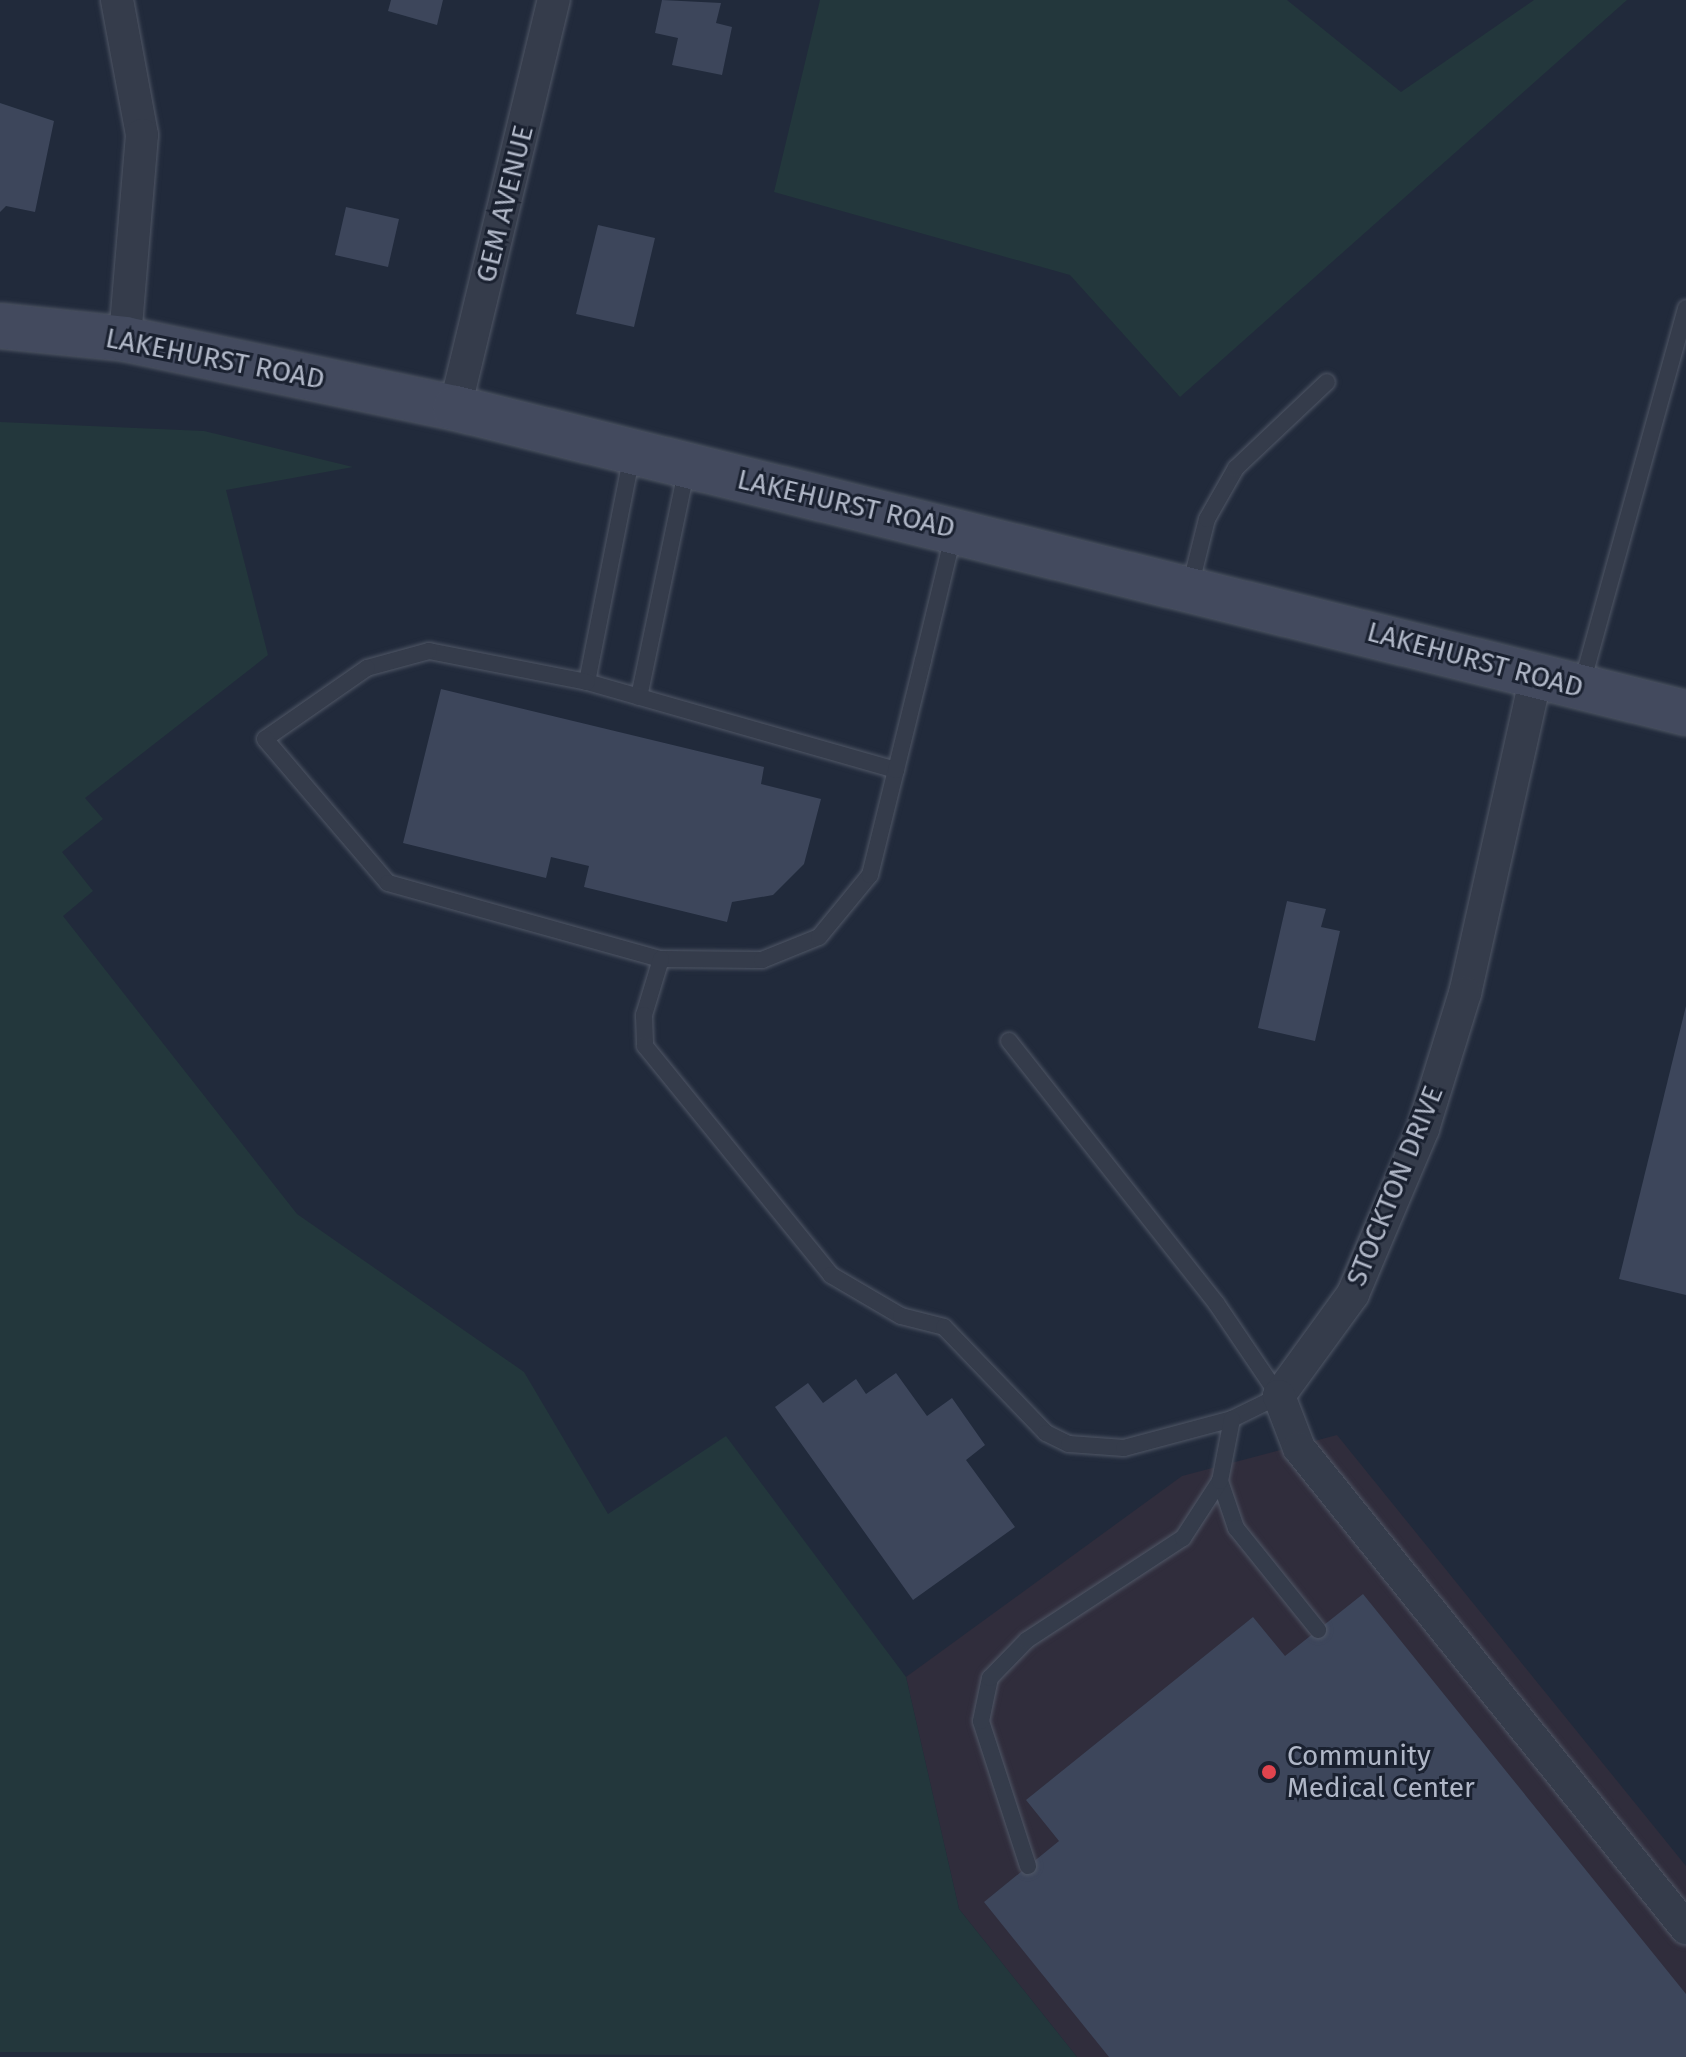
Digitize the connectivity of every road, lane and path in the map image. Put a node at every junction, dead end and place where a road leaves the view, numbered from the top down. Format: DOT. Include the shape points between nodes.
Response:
graph roads {
  1 [pos="117,0"];
  2 [pos="554,0"];
  3 [pos="1686,308"];
  4 [pos="0,326"];
  5 [pos="125,339"];
  6 [pos="1327,382"];
  7 [pos="455,408"];
  8 [pos="632,453"];
  9 [pos="687,467"];
  10 [pos="955,530"];
  11 [pos="1190,588"];
  12 [pos="1536,676"];
  13 [pos="587,682"];
  14 [pos="1581,689"];
  15 [pos="639,697"];
  16 [pos="1686,713"];
  17 [pos="896,770"];
  18 [pos="661,959"];
  19 [pos="1009,1041"];
  20 [pos="1279,1396"];
  21 [pos="1232,1419"];
  22 [pos="1220,1481"];
  23 [pos="1318,1630"];
  24 [pos="1028,1866"];
  25 [pos="1686,1928"];
  1 -- 5 [label="street" via="142,135"];
  2 -- 7 [label="street, GEM AVENUE"];
  3 -- 14 [label="lane"];
  4 -- 5 [label="main road, LAKEHURST ROAD"];
  5 -- 7 [label="main road, LAKEHURST ROAD"];
  6 -- 11 [label="lane" via="1236,468 1207,519"];
  7 -- 8 [label="main road, LAKEHURST ROAD"];
  8 -- 9 [label="main road, LAKEHURST ROAD"];
  8 -- 13 [label="lane"];
  9 -- 10 [label="main road, LAKEHURST ROAD"];
  9 -- 15 [label="lane"];
  10 -- 11 [label="main road, LAKEHURST ROAD"];
  10 -- 17 [label="lane"];
  11 -- 12 [label="main road, LAKEHURST ROAD"];
  12 -- 14 [label="main road, LAKEHURST ROAD"];
  12 -- 20 [label="street, STOCKTON DRIVE" via="1465,993 1423,1129 1353,1294"];
  13 -- 15 [label="lane"];
  13 -- 18 [label="lane" via="429,651 367,668 265,739 388,883"];
  14 -- 16 [label="main road, LAKEHURST ROAD"];
  15 -- 17 [label="lane"];
  17 -- 18 [label="lane" via="870,875 819,937 762,960"];
  18 -- 21 [label="lane" via="644,1015 645,1046 844,1288 944,1327 1023,1416 1069,1444 1124,1448"];
  19 -- 20 [label="lane" via="1216,1303"];
  20 -- 21 [label="lane"];
  20 -- 25 [label="street" via="1299,1448"];
  21 -- 22 [label="lane"];
  22 -- 23 [label="lane" via="1236,1528"];
  22 -- 24 [label="lane" via="1183,1538 1027,1640 990,1678 981,1721"];
}
